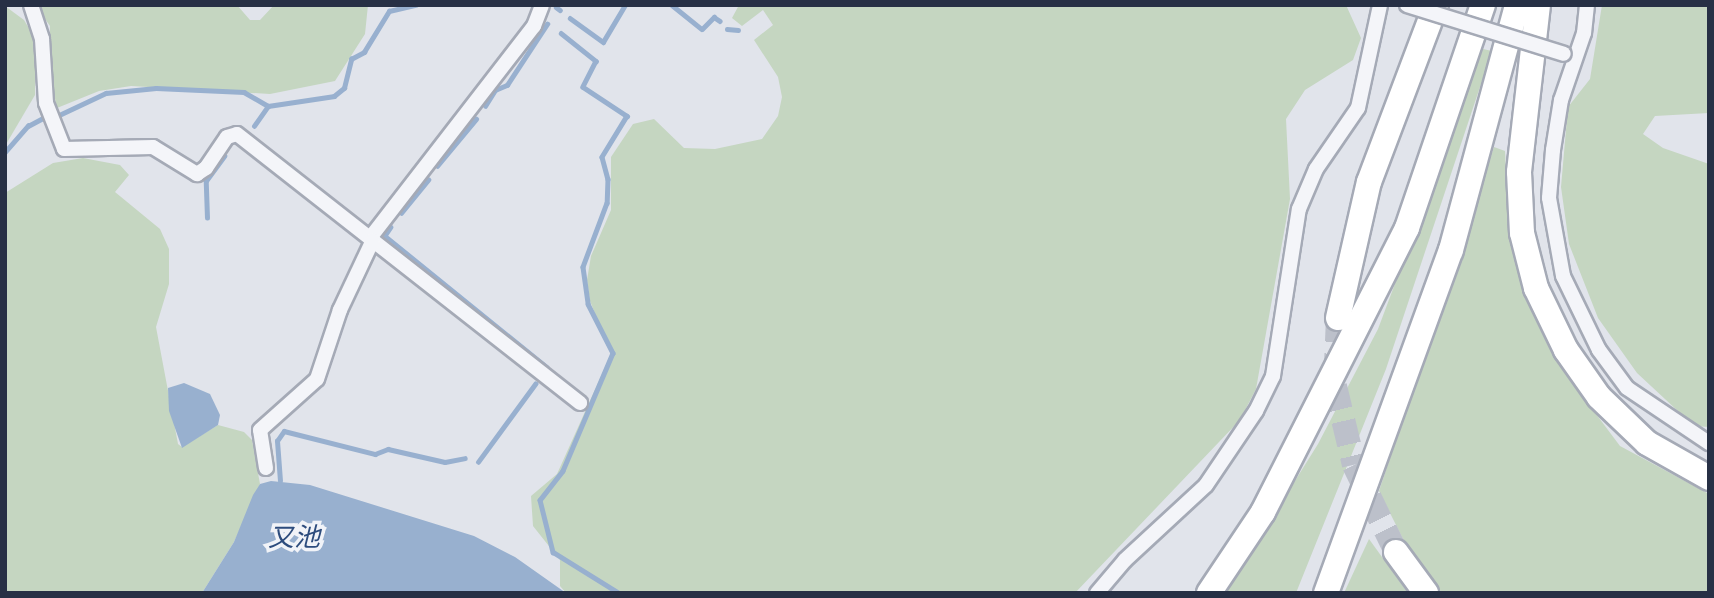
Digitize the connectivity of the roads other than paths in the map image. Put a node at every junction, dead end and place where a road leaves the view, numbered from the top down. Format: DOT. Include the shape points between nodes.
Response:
graph roads {
  1 [pos="31,5"];
  2 [pos="1380,5"];
  3 [pos="1407,5"];
  4 [pos="1436,5"];
  5 [pos="1483,5"];
  6 [pos="1517,5"];
  7 [pos="1538,5"];
  8 [pos="1587,5"];
  9 [pos="541,6"];
  10 [pos="1569,55"];
  11 [pos="372,239"];
  12 [pos="1338,318"];
  13 [pos="580,403"];
  14 [pos="1709,443"];
  15 [pos="266,468"];
  16 [pos="1709,478"];
  17 [pos="1396,552"];
  18 [pos="1097,593"];
  19 [pos="1209,593"];
  20 [pos="1325,593"];
  21 [pos="1426,593"];
  1 -- 11 [label="street" via="42,39 46,103 64,149 153,147 197,174 227,137 237,134"];
  2 -- 18 [label="street" via="1358,108 1316,169 1299,209 1273,376 1256,411 1206,485 1125,560"];
  3 -- 10 [label="street, bridge"];
  4 -- 12 [label="highway" via="1369,182"];
  5 -- 19 [label="highway" via="1407,228 1263,512"];
  6 -- 20 [label="highway" via="1451,250"];
  7 -- 16 [label="highway" via="1519,172 1522,233 1536,288 1566,350 1599,397 1647,443"];
  8 -- 10 [label="street" via="1584,33"];
  9 -- 11 [label="street" via="534,26"];
  10 -- 14 [label="street" via="1549,198 1563,276 1599,350 1627,388"];
  11 -- 13 [label="street"];
  11 -- 15 [label="street" via="340,310 317,379 260,430"];
  17 -- 21 [label="highway"];
}
